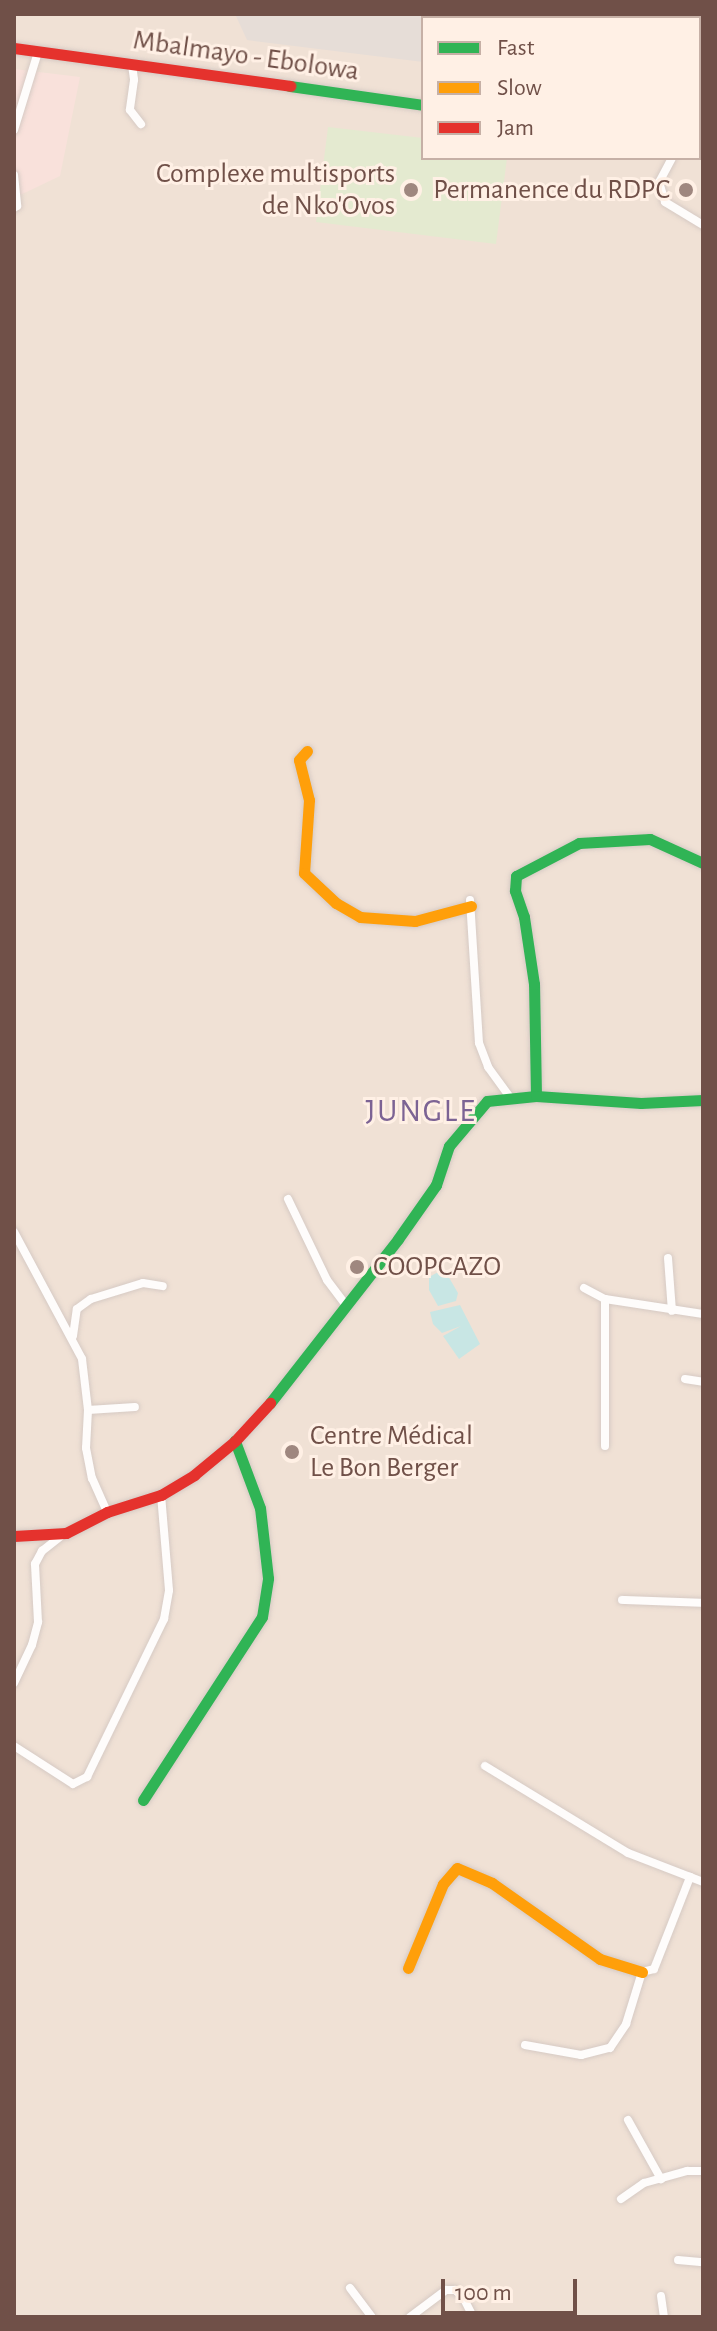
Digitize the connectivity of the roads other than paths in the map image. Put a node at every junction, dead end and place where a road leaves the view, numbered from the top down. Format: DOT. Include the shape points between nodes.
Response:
graph roads {
  1 [pos="14,48"];
  2 [pos="38,52"];
  3 [pos="132,65"];
  4 [pos="421,105"];
  5 [pos="141,124"];
  6 [pos="14,130"];
  7 [pos="671,160"];
  8 [pos="14,175"];
  9 [pos="14,208"];
  10 [pos="703,225"];
  11 [pos="307,751"];
  12 [pos="703,863"];
  13 [pos="470,903"];
  14 [pos="536,1096"];
  15 [pos="510,1097"];
  16 [pos="703,1100"];
  17 [pos="288,1199"];
  18 [pos="14,1232"];
  19 [pos="668,1258"];
  20 [pos="163,1286"];
  21 [pos="584,1288"];
  22 [pos="605,1299"];
  23 [pos="346,1305"];
  24 [pos="672,1311"];
  25 [pos="703,1314"];
  26 [pos="73,1336"];
  27 [pos="685,1379"];
  28 [pos="703,1382"];
  29 [pos="135,1407"];
  30 [pos="88,1410"];
  31 [pos="235,1441"];
  32 [pos="605,1446"];
  33 [pos="161,1495"];
  34 [pos="107,1512"];
  35 [pos="66,1533"];
  36 [pos="14,1536"];
  37 [pos="622,1600"];
  38 [pos="703,1603"];
  39 [pos="14,1683"];
  40 [pos="14,1746"];
  41 [pos="485,1766"];
  42 [pos="143,1800"];
  43 [pos="690,1877"];
  44 [pos="703,1882"];
  45 [pos="408,1968"];
  46 [pos="642,1972"];
  47 [pos="525,2045"];
  48 [pos="628,2120"];
  49 [pos="703,2171"];
  50 [pos="661,2179"];
  51 [pos="621,2199"];
  52 [pos="678,2260"];
  53 [pos="703,2262"];
  54 [pos="350,2288"];
  55 [pos="661,2296"];
  56 [pos="372,2317"];
  57 [pos="410,2317"];
  58 [pos="473,2317"];
  59 [pos="664,2317"];
  1 -- 2 [label="main road, Mbalmayo - Ebolowa"];
  2 -- 3 [label="main road, Mbalmayo - Ebolowa"];
  2 -- 6 [label="street"];
  3 -- 4 [label="main road, Mbalmayo - Ebolowa"];
  3 -- 5 [label="street" via="130,110"];
  7 -- 10 [label="street" via="659,182 665,202"];
  8 -- 9 [label="street"];
  11 -- 13 [label="main road" via="299,760 309,800 304,873 336,903 360,917 415,921"];
  12 -- 14 [label="main road" via="650,839 579,843 516,876 534,984"];
  13 -- 15 [label="street" via="479,1043 488,1067"];
  14 -- 15 [label="main road"];
  14 -- 16 [label="main road" via="641,1103"];
  15 -- 23 [label="main road" via="487,1101 473,1115 449,1146 436,1185"];
  17 -- 23 [label="street" via="327,1280"];
  18 -- 26 [label="street"];
  19 -- 24 [label="street"];
  20 -- 26 [label="street" via="143,1283 91,1299 77,1309"];
  21 -- 22 [label="street"];
  22 -- 24 [label="street"];
  22 -- 32 [label="street"];
  23 -- 31 [label="main road" via="283,1389"];
  24 -- 25 [label="street"];
  26 -- 30 [label="street" via="82,1359"];
  27 -- 28 [label="street"];
  29 -- 30 [label="street"];
  30 -- 34 [label="street" via="86,1448"];
  31 -- 33 [label="main road"];
  31 -- 42 [label="main road" via="260,1508 268,1578 262,1617"];
  33 -- 34 [label="main road"];
  33 -- 40 [label="street" via="169,1590 164,1619 87,1777 73,1784"];
  34 -- 35 [label="main road"];
  35 -- 36 [label="main road"];
  35 -- 39 [label="street" via="38,1557 38,1622"];
  37 -- 38 [label="street"];
  41 -- 43 [label="street" via="628,1853"];
  43 -- 44 [label="street"];
  43 -- 46 [label="street" via="654,1969"];
  45 -- 46 [label="main road" via="443,1884 457,1868 492,1883 600,1959"];
  46 -- 47 [label="street" via="626,2024 610,2048 581,2055"];
  48 -- 50 [label="street"];
  49 -- 50 [label="street"];
  50 -- 51 [label="street" via="644,2183"];
  52 -- 53 [label="street"];
  54 -- 56 [label="street"];
  55 -- 59 [label="street"];
  57 -- 58 [label="street" via="446,2290 455,2290"];
}
